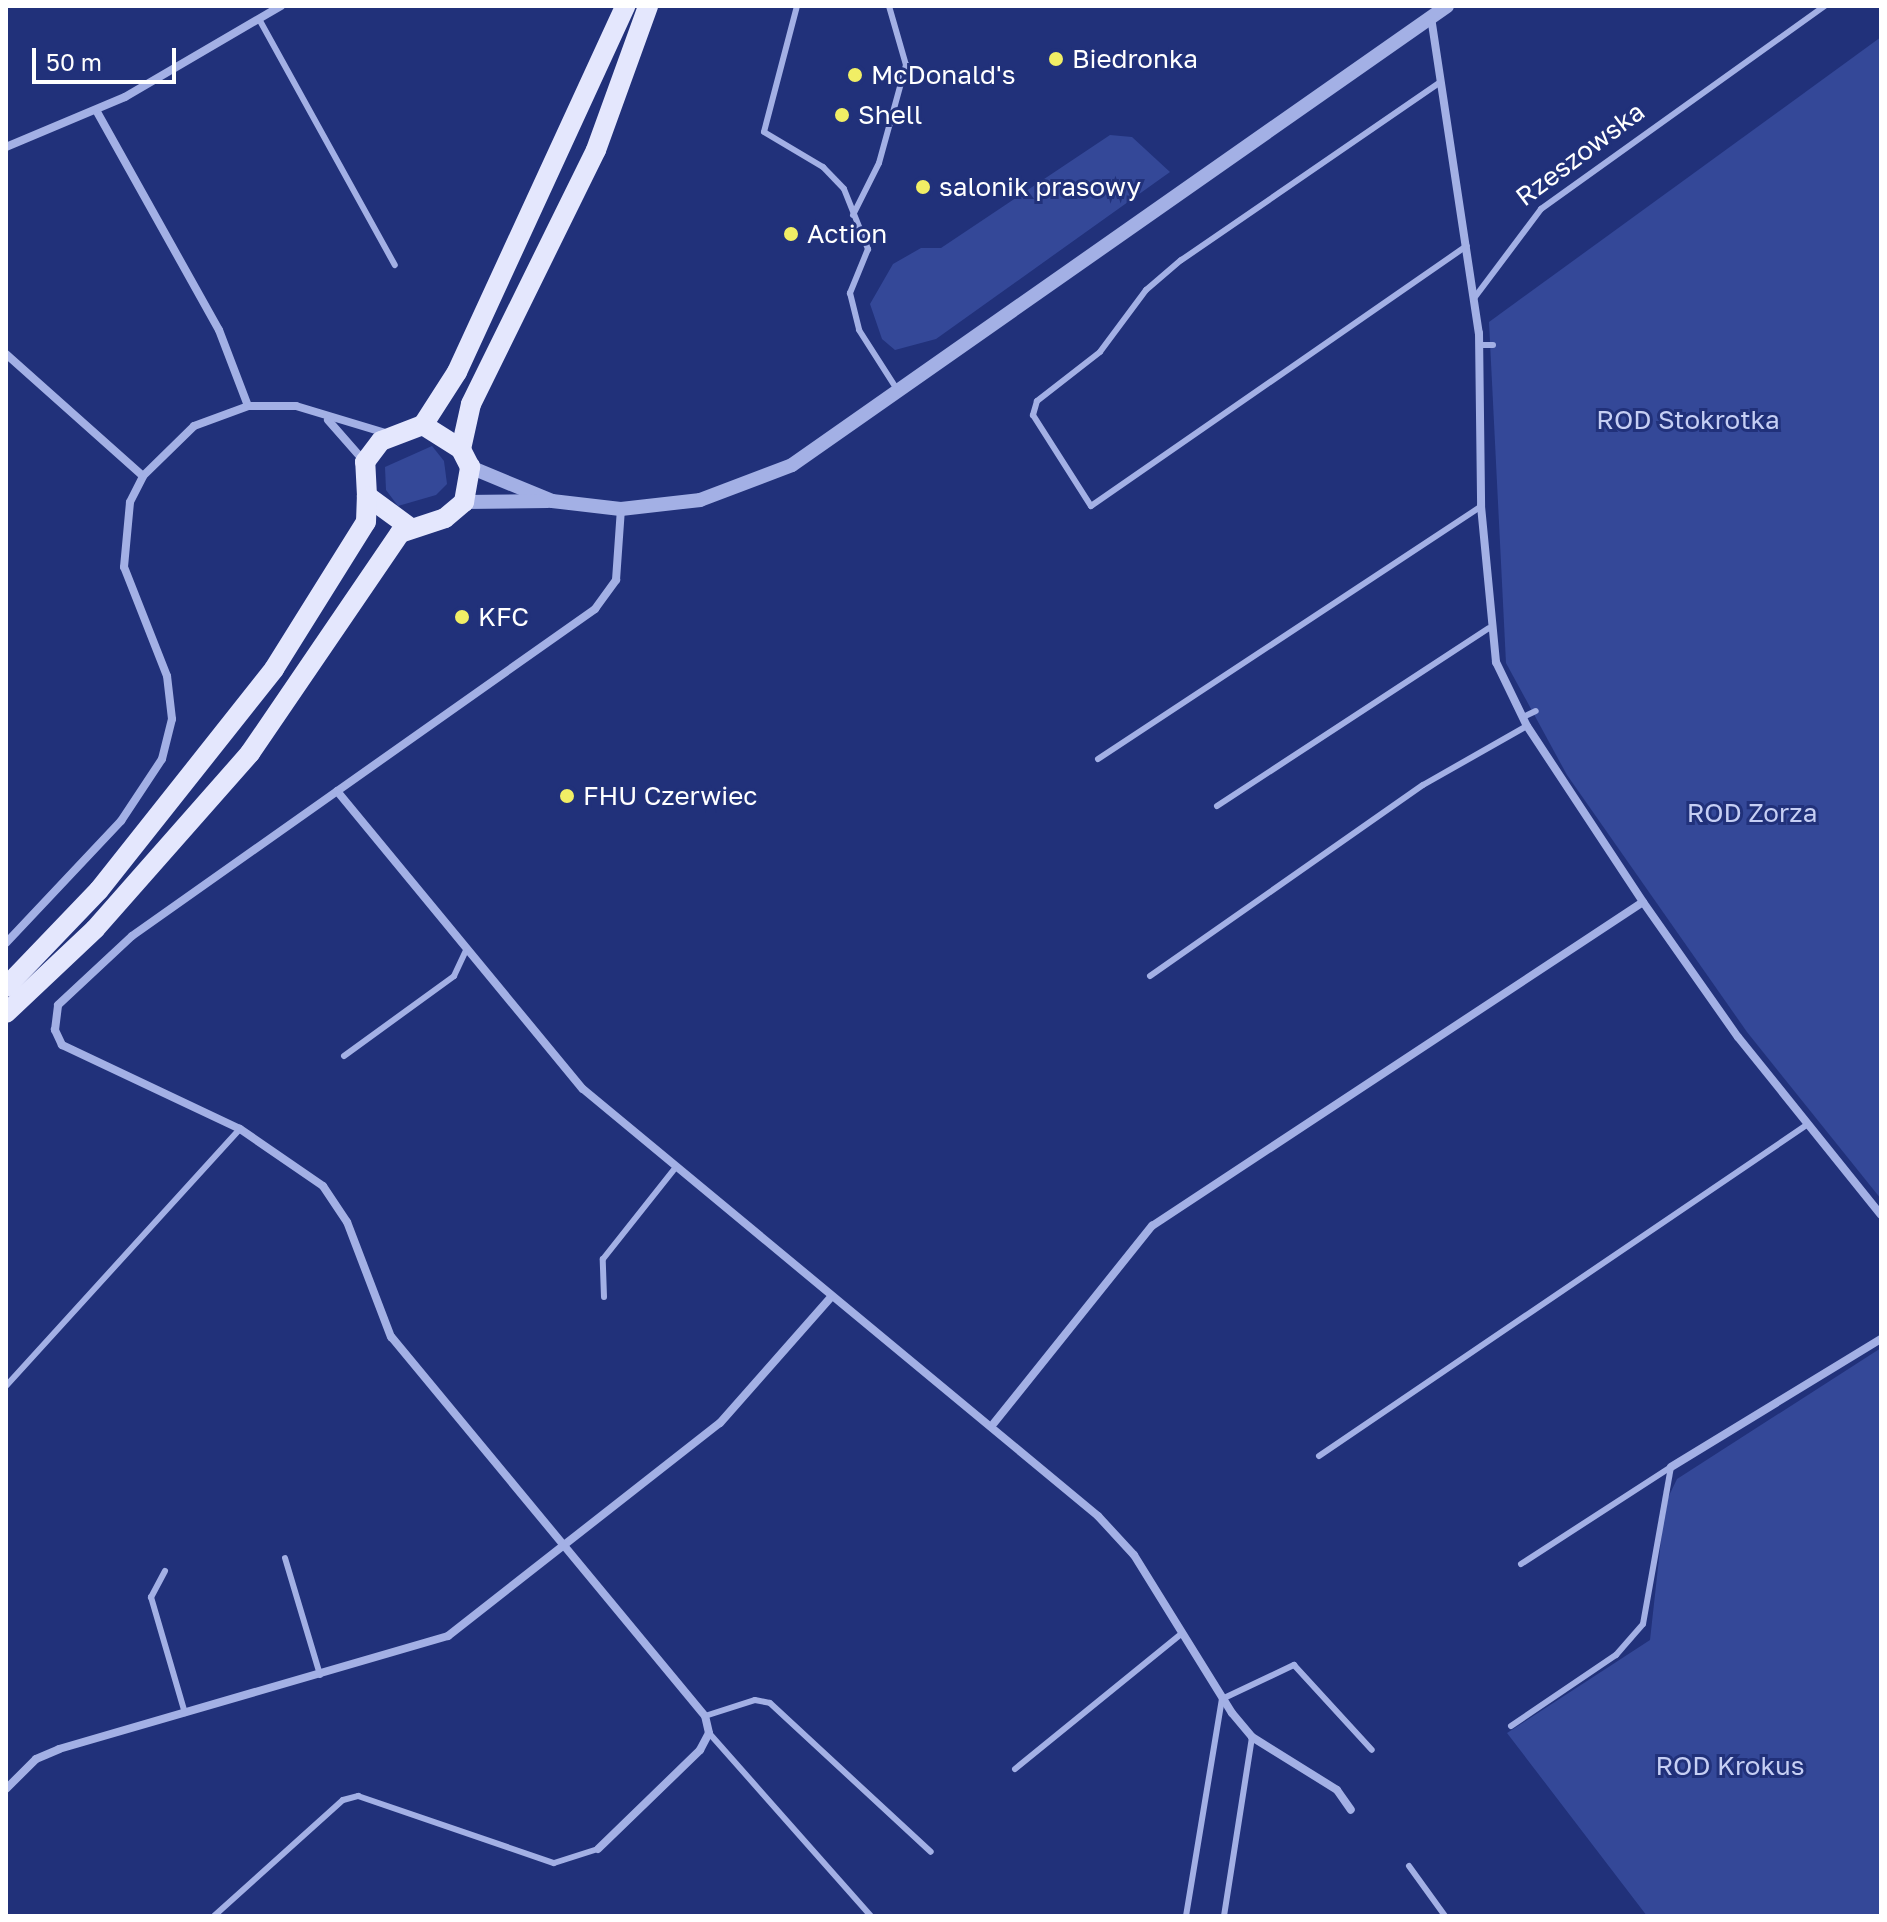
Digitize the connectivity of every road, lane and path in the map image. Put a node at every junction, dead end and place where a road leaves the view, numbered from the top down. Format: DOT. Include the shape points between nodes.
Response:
graph roads {
  1 [pos="281,6"];
  2 [pos="625,6"];
  3 [pos="648,6"];
  4 [pos="797,6"];
  5 [pos="889,6"];
  6 [pos="1447,6"];
  7 [pos="1825,6"];
  8 [pos="1431,17"];
  9 [pos="259,19"];
  10 [pos="1439,83"];
  11 [pos="96,110"];
  12 [pos="6,147"];
  13 [pos="853,215"];
  14 [pos="1467,246"];
  15 [pos="395,265"];
  16 [pos="1475,297"];
  17 [pos="1480,345"];
  18 [pos="1493,345"];
  19 [pos="6,354"];
  20 [pos="899,391"];
  21 [pos="248,406"];
  22 [pos="327,419"];
  23 [pos="423,425"];
  24 [pos="393,435"];
  25 [pos="465,458"];
  26 [pos="365,462"];
  27 [pos="143,476"];
  28 [pos="367,496"];
  29 [pos="552,501"];
  30 [pos="464,502"];
  31 [pos="1481,506"];
  32 [pos="621,509"];
  33 [pos="408,526"];
  34 [pos="1489,628"];
  35 [pos="1536,711"];
  36 [pos="1525,722"];
  37 [pos="1098,759"];
  38 [pos="337,791"];
  39 [pos="1217,806"];
  40 [pos="1643,902"];
  41 [pos="6,943"];
  42 [pos="467,948"];
  43 [pos="1150,976"];
  44 [pos="6,987"];
  45 [pos="6,1013"];
  46 [pos="344,1056"];
  47 [pos="1808,1124"];
  48 [pos="240,1129"];
  49 [pos="676,1167"];
  50 [pos="1881,1215"];
  51 [pos="832,1296"];
  52 [pos="604,1297"];
  53 [pos="1881,1339"];
  54 [pos="6,1386"];
  55 [pos="994,1423"];
  56 [pos="1319,1456"];
  57 [pos="1671,1467"];
  58 [pos="564,1547"];
  59 [pos="285,1558"];
  60 [pos="1521,1564"];
  61 [pos="165,1571"];
  62 [pos="1180,1635"];
  63 [pos="320,1675"];
  64 [pos="1222,1699"];
  65 [pos="185,1713"];
  66 [pos="705,1716"];
  67 [pos="1511,1726"];
  68 [pos="709,1733"];
  69 [pos="1252,1737"];
  70 [pos="1372,1750"];
  71 [pos="1015,1769"];
  72 [pos="6,1789"];
  73 [pos="1351,1810"];
  74 [pos="598,1849"];
  75 [pos="931,1852"];
  76 [pos="1409,1866"];
  77 [pos="214,1916"];
  78 [pos="871,1916"];
  79 [pos="1186,1916"];
  80 [pos="1224,1916"];
  81 [pos="1445,1916"];
  1 -- 9 [label="street"];
  2 -- 23 [label="main road" via="523,240"];
  3 -- 25 [label="main road" via="591,163 471,404"];
  4 -- 13 [label="lane" via="764,132 823,167 844,189"];
  5 -- 13 [label="lane" via="906,65 879,163"];
  6 -- 8 [label="street"];
  7 -- 16 [label="lane, Rzeszowska" via="1541,209"];
  8 -- 10 [label="street"];
  8 -- 20 [label="street"];
  9 -- 11 [label="street"];
  9 -- 15 [label="lane"];
  10 -- 14 [label="street"];
  10 -- 14 [label="lane" via="1181,260 1146,290 1100,352 1037,401 1033,415 1091,506"];
  11 -- 12 [label="street"];
  11 -- 21 [label="street" via="219,330"];
  13 -- 20 [label="lane" via="868,249 850,293 859,330"];
  14 -- 16 [label="street"];
  16 -- 17 [label="street"];
  17 -- 18 [label="lane"];
  17 -- 31 [label="street"];
  19 -- 27 [label="street"];
  20 -- 32 [label="street" via="792,465 750,485"];
  21 -- 22 [label="street" via="296,406"];
  21 -- 27 [label="street" via="194,426"];
  22 -- 24 [label="street"];
  22 -- 26 [label="street"];
  23 -- 24 [label="main road"];
  23 -- 25 [label="main road"];
  24 -- 26 [label="main road"];
  25 -- 29 [label="street"];
  25 -- 30 [label="main road"];
  26 -- 28 [label="main road"];
  27 -- 41 [label="street" via="130,502 124,567 167,676 172,719 162,759 121,821"];
  28 -- 33 [label="main road"];
  28 -- 44 [label="main road" via="366,522 274,669 99,890"];
  29 -- 30 [label="street"];
  29 -- 32 [label="street"];
  30 -- 33 [label="main road" via="445,518"];
  31 -- 34 [label="street"];
  31 -- 37 [label="lane"];
  32 -- 38 [label="street" via="609,596"];
  33 -- 45 [label="main road" via="250,753 95,929"];
  34 -- 36 [label="street" via="1496,662"];
  34 -- 39 [label="lane"];
  35 -- 36 [label="lane"];
  36 -- 40 [label="street"];
  36 -- 43 [label="lane" via="1423,785"];
  38 -- 42 [label="street"];
  38 -- 48 [label="street" via="132,936 58,1005 62,1045"];
  40 -- 47 [label="street"];
  40 -- 55 [label="street" via="1152,1226"];
  42 -- 46 [label="lane" via="454,976"];
  42 -- 49 [label="street" via="583,1089"];
  47 -- 50 [label="street"];
  47 -- 56 [label="lane"];
  48 -- 54 [label="lane"];
  48 -- 58 [label="street" via="323,1186 347,1222 391,1337"];
  49 -- 51 [label="street"];
  49 -- 52 [label="lane" via="603,1259"];
  51 -- 55 [label="street"];
  51 -- 58 [label="street" via="720,1423"];
  53 -- 57 [label="street"];
  55 -- 62 [label="street" via="1134,1555"];
  57 -- 60 [label="lane"];
  57 -- 67 [label="lane" via="1643,1624 1616,1655"];
  58 -- 63 [label="street" via="448,1636"];
  58 -- 66 [label="street"];
  59 -- 63 [label="lane"];
  61 -- 65 [label="lane" via="151,1597"];
  62 -- 64 [label="street"];
  62 -- 71 [label="lane"];
  63 -- 65 [label="street"];
  64 -- 69 [label="street"];
  64 -- 70 [label="lane" via="1294,1665"];
  64 -- 79 [label="lane"];
  65 -- 72 [label="street" via="59,1749 36,1759"];
  66 -- 68 [label="street"];
  66 -- 75 [label="lane" via="755,1700 770,1703"];
  68 -- 74 [label="street"];
  68 -- 78 [label="lane"];
  69 -- 73 [label="street" via="1337,1790"];
  69 -- 80 [label="lane"];
  74 -- 77 [label="lane" via="554,1863 358,1796 343,1800"];
  76 -- 81 [label="lane"];
}
